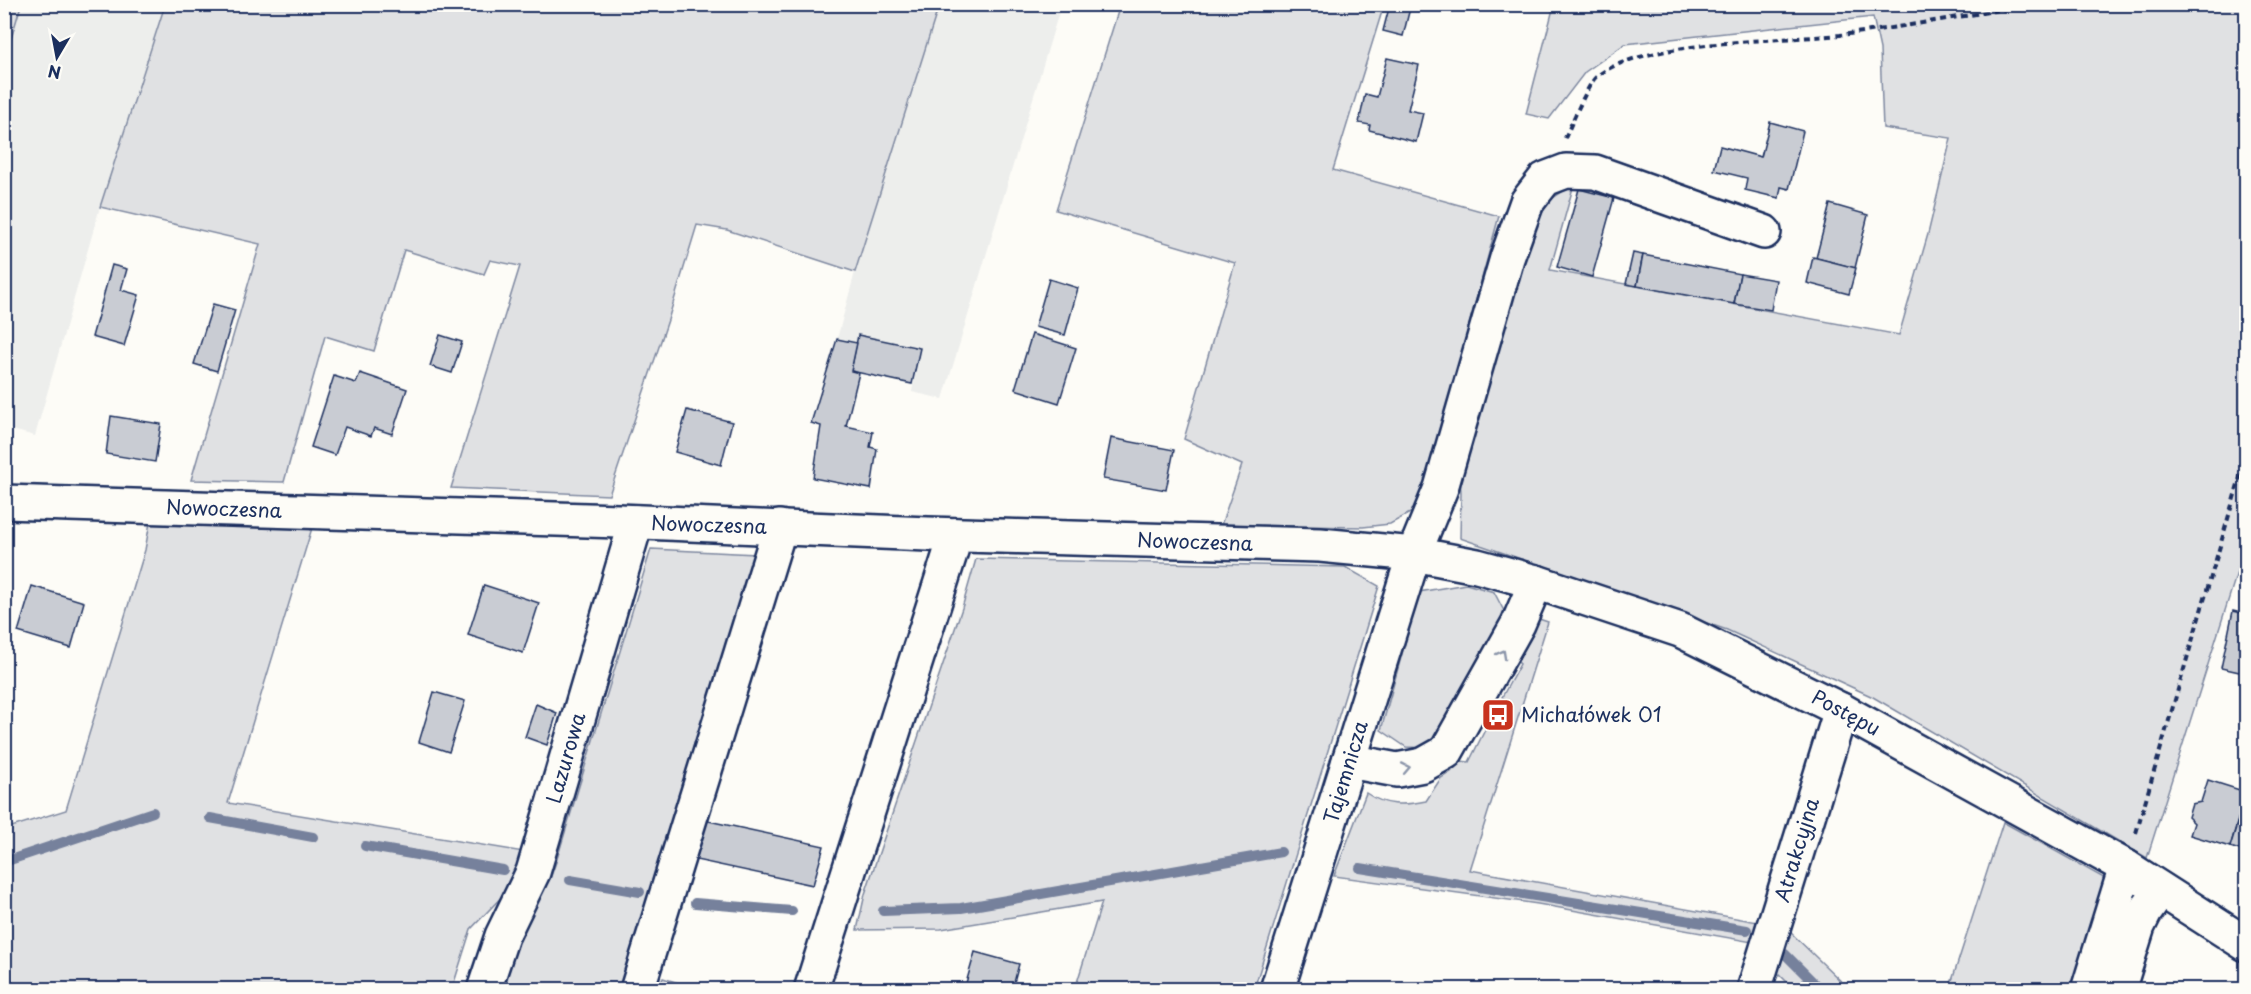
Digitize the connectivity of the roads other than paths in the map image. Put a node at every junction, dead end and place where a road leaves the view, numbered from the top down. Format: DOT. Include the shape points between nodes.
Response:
graph roads {
  1 [pos="1764,232"];
  2 [pos="4,502"];
  3 [pos="636,522"];
  4 [pos="780,527"];
  5 [pos="956,535"];
  6 [pos="1414,554"];
  7 [pos="1536,582"];
  8 [pos="1841,710"];
  9 [pos="1349,761"];
  10 [pos="2126,867"];
  11 [pos="2162,890"];
  12 [pos="2247,944"];
  13 [pos="484,990"];
  14 [pos="638,990"];
  15 [pos="811,990"];
  16 [pos="1277,990"];
  17 [pos="1754,990"];
  18 [pos="2088,990"];
  19 [pos="2118,990"];
  1 -- 6 [label="street, Tajemnicza" via="1595,172 1566,171 1545,179 1527,202 1515,235 1441,488"];
  2 -- 3 [label="street, Nowoczesna"];
  3 -- 4 [label="street, Nowoczesna"];
  3 -- 13 [label="street, Lazurowa" via="533,872 502,936"];
  4 -- 5 [label="street, Nowoczesna"];
  4 -- 14 [label="street"];
  5 -- 6 [label="street, Nowoczesna" via="1320,545"];
  5 -- 15 [label="street"];
  6 -- 7 [label="street, Postępu"];
  6 -- 9 [label="street, Tajemnicza"];
  7 -- 8 [label="street, Postępu" via="1680,630"];
  9 -- 7 [label="street, one-way" via="1397,770 1423,765 1446,752 1518,624"];
  8 -- 10 [label="street, Postępu"];
  8 -- 17 [label="street, Atrakcyjna"];
  9 -- 16 [label="street, Tajemnicza"];
  10 -- 11 [label="street, Postępu"];
  10 -- 18 [label="street"];
  11 -- 12 [label="street, Postępu"];
  11 -- 19 [label="street" via="2138,926"];
}
